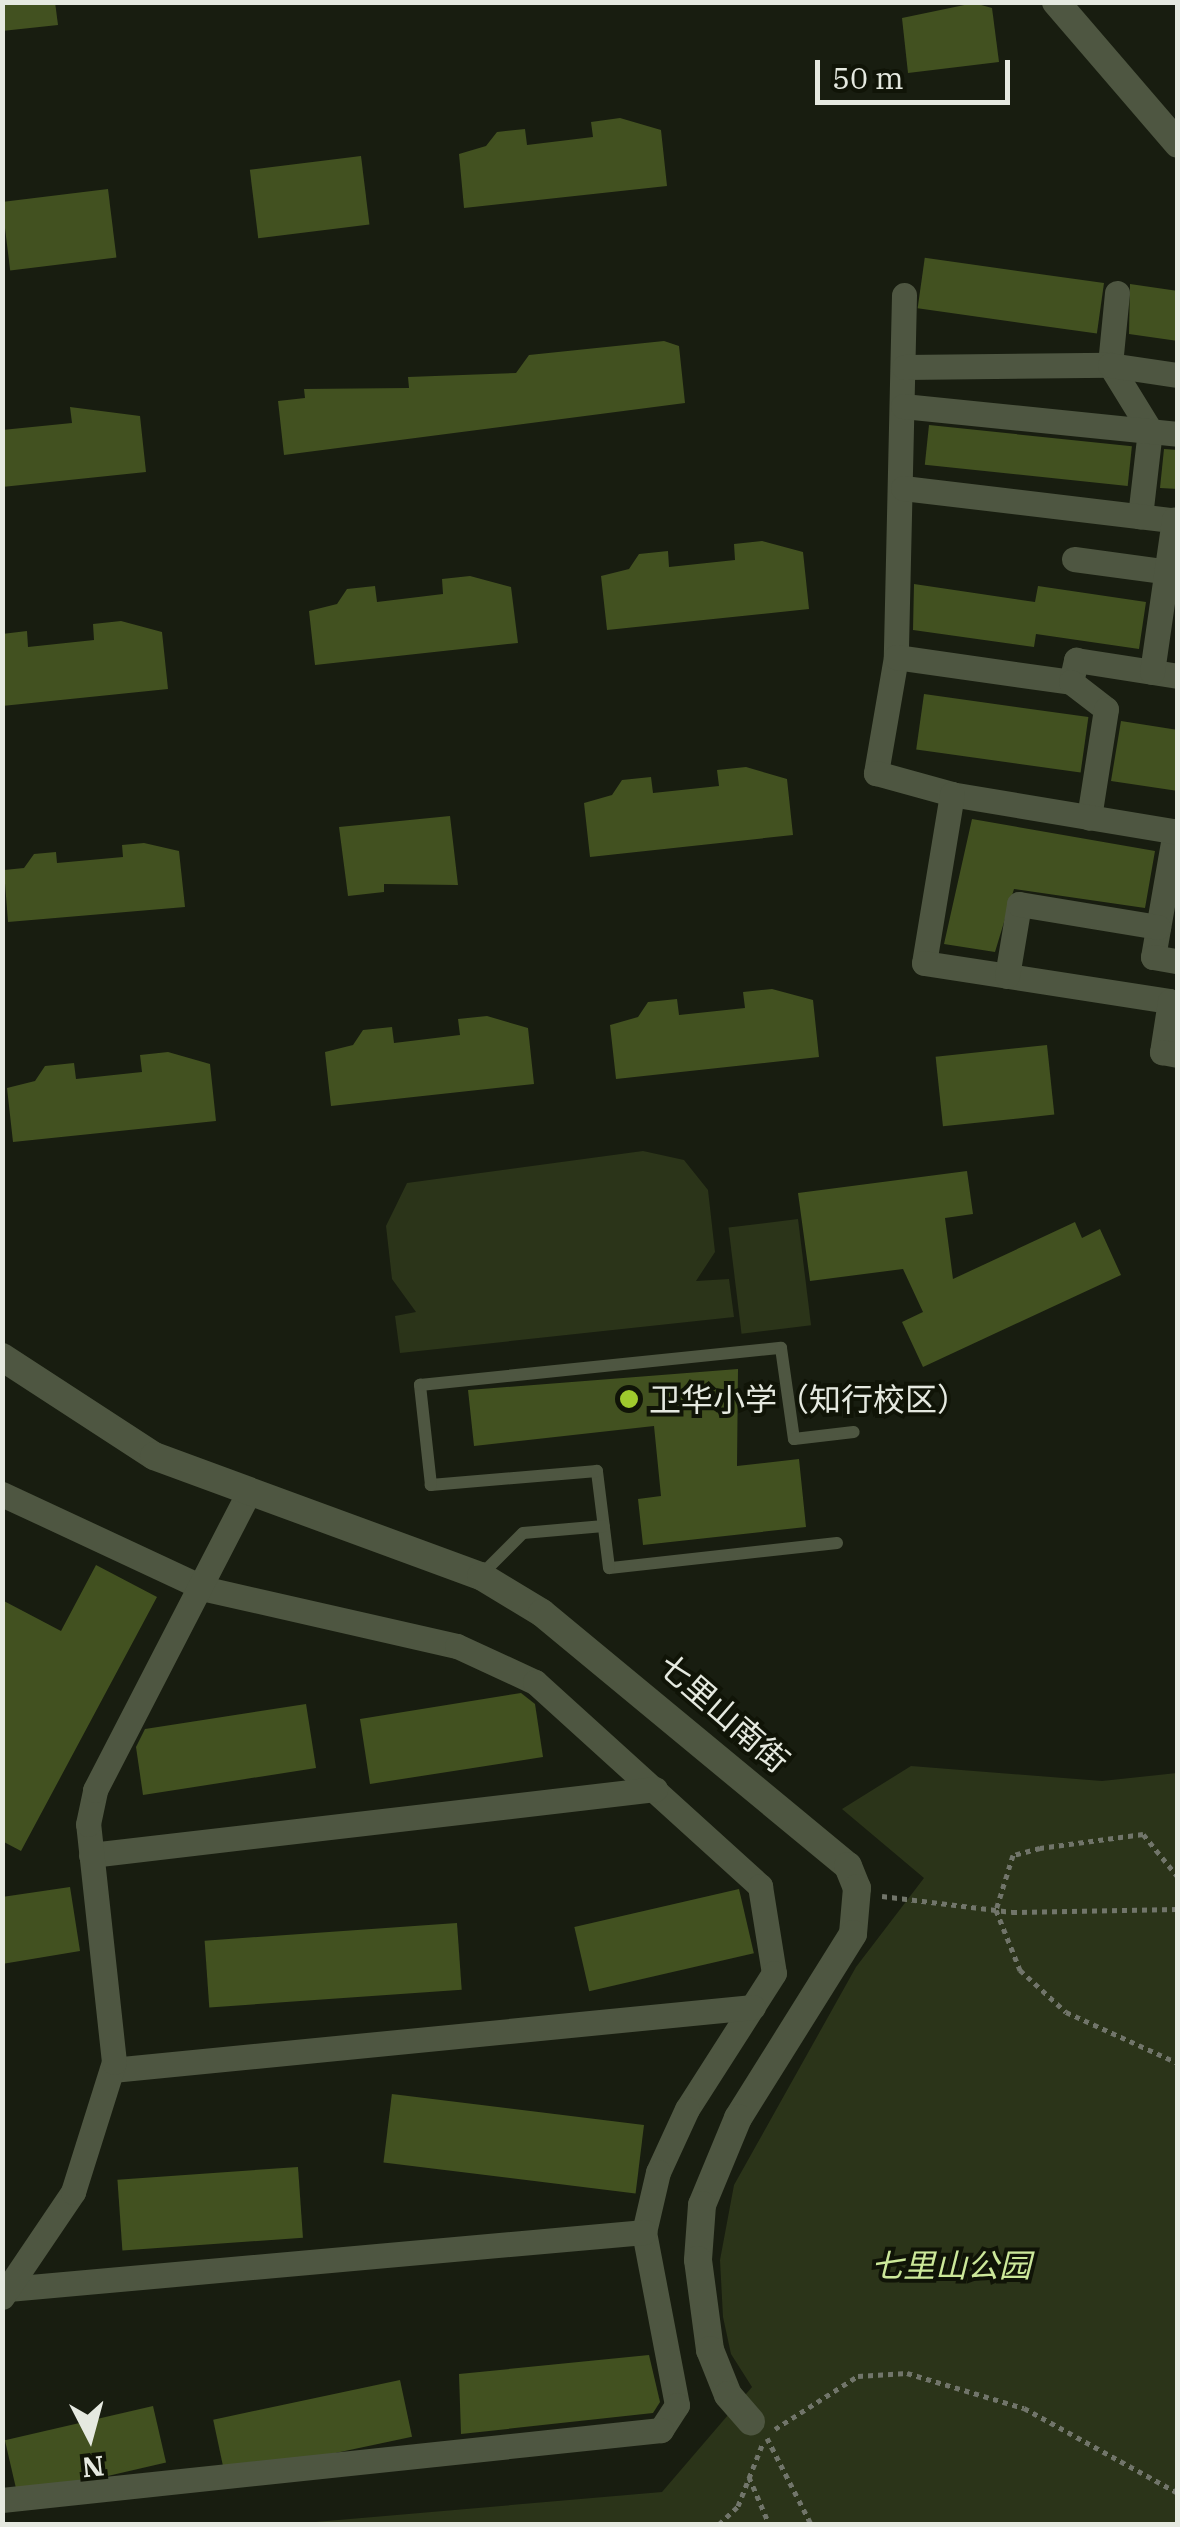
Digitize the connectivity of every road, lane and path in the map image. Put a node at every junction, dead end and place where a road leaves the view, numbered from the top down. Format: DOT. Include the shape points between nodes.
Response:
graph roads {
  1 [pos="1056,2"];
  2 [pos="1178,144"];
  3 [pos="1116,293"];
  4 [pos="904,295"];
  5 [pos="1110,364"];
  6 [pos="904,368"];
  7 [pos="1178,374"];
  8 [pos="903,406"];
  9 [pos="1150,430"];
  10 [pos="1178,434"];
  11 [pos="902,488"];
  12 [pos="1140,516"];
  13 [pos="1176,521"];
  14 [pos="1074,559"];
  15 [pos="1172,572"];
  16 [pos="896,657"];
  17 [pos="1165,674"];
  18 [pos="1072,682"];
  19 [pos="952,794"];
  20 [pos="1089,818"];
  21 [pos="1176,832"];
  22 [pos="1158,927"];
  23 [pos="1176,962"];
  24 [pos="1006,976"];
  25 [pos="1170,1001"];
  26 [pos="1178,1054"];
  27 [pos="2,1357"];
  28 [pos="854,1432"];
  29 [pos="2,1494"];
  30 [pos="247,1496"];
  31 [pos="604,1526"];
  32 [pos="837,1542"];
  33 [pos="480,1576"];
  34 [pos="206,1589"];
  35 [pos="655,1790"];
  36 [pos="90,1855"];
  37 [pos="1178,1876"];
  38 [pos="858,1898"];
  39 [pos="1178,1909"];
  40 [pos="996,1910"];
  41 [pos="753,2006"];
  42 [pos="1178,2063"];
  43 [pos="112,2070"];
  44 [pos="644,2232"];
  45 [pos="5,2293"];
  46 [pos="759,2429"];
  47 [pos="750,2478"];
  48 [pos="1178,2493"];
  49 [pos="2,2500"];
  50 [pos="719,2524"];
  51 [pos="769,2524"];
  52 [pos="811,2524"];
  1 -- 2 [label="street"];
  3 -- 5 [label="street"];
  4 -- 6 [label="street"];
  5 -- 6 [label="street"];
  5 -- 7 [label="street"];
  5 -- 9 [label="street"];
  6 -- 8 [label="street"];
  8 -- 9 [label="street"];
  8 -- 11 [label="street"];
  9 -- 10 [label="street"];
  9 -- 12 [label="street"];
  11 -- 12 [label="street"];
  11 -- 16 [label="street"];
  12 -- 13 [label="street"];
  13 -- 15 [label="street"];
  14 -- 15 [label="street"];
  15 -- 17 [label="street"];
  16 -- 18 [label="street"];
  16 -- 19 [label="street" via="876,773"];
  17 -- 18 [label="street" via="1076,660"];
  18 -- 20 [label="street" via="1106,709"];
  19 -- 20 [label="street"];
  19 -- 24 [label="street" via="924,963"];
  20 -- 21 [label="street"];
  21 -- 22 [label="street"];
  22 -- 23 [label="street" via="1153,957"];
  22 -- 24 [label="street" via="1019,904"];
  23 -- 25 [label="street"];
  24 -- 25 [label="street"];
  25 -- 26 [label="street" via="1162,1052"];
  27 -- 30 [label="street, 七里山南街" via="76,1413"];
  28 -- 31 [label="lane" via="794,1438 781,1348 420,1386 431,1484 596,1470"];
  29 -- 34 [label="street"];
  30 -- 33 [label="street, 七里山南街"];
  30 -- 34 [label="street"];
  31 -- 32 [label="lane" via="610,1568"];
  31 -- 33 [label="lane" via="523,1533"];
  33 -- 38 [label="street, 七里山南街" via="640,1686 848,1866"];
  34 -- 35 [label="street" via="457,1646 535,1682"];
  34 -- 36 [label="street" via="95,1790"];
  35 -- 36 [label="street"];
  35 -- 41 [label="street" via="760,1886 774,1974"];
  36 -- 43 [label="street"];
  37 -- 40 [label="path" via="1143,1834 1040,1848 1013,1855"];
  38 -- 40 [label="path"];
  38 -- 46 [label="street" via="853,1934 738,2118 702,2204 698,2260 710,2350 728,2395"];
  39 -- 40 [label="path"];
  40 -- 42 [label="path" via="1020,1970 1066,2012"];
  41 -- 43 [label="street"];
  41 -- 44 [label="street" via="686,2109"];
  43 -- 45 [label="street" via="73,2192"];
  44 -- 45 [label="street"];
  44 -- 49 [label="street" via="676,2405 661,2430"];
  46 -- 47 [label="path"];
  46 -- 48 [label="path" via="858,2376 907,2373 1024,2408"];
  46 -- 52 [label="path"];
  47 -- 50 [label="path"];
  47 -- 51 [label="path"];
}
